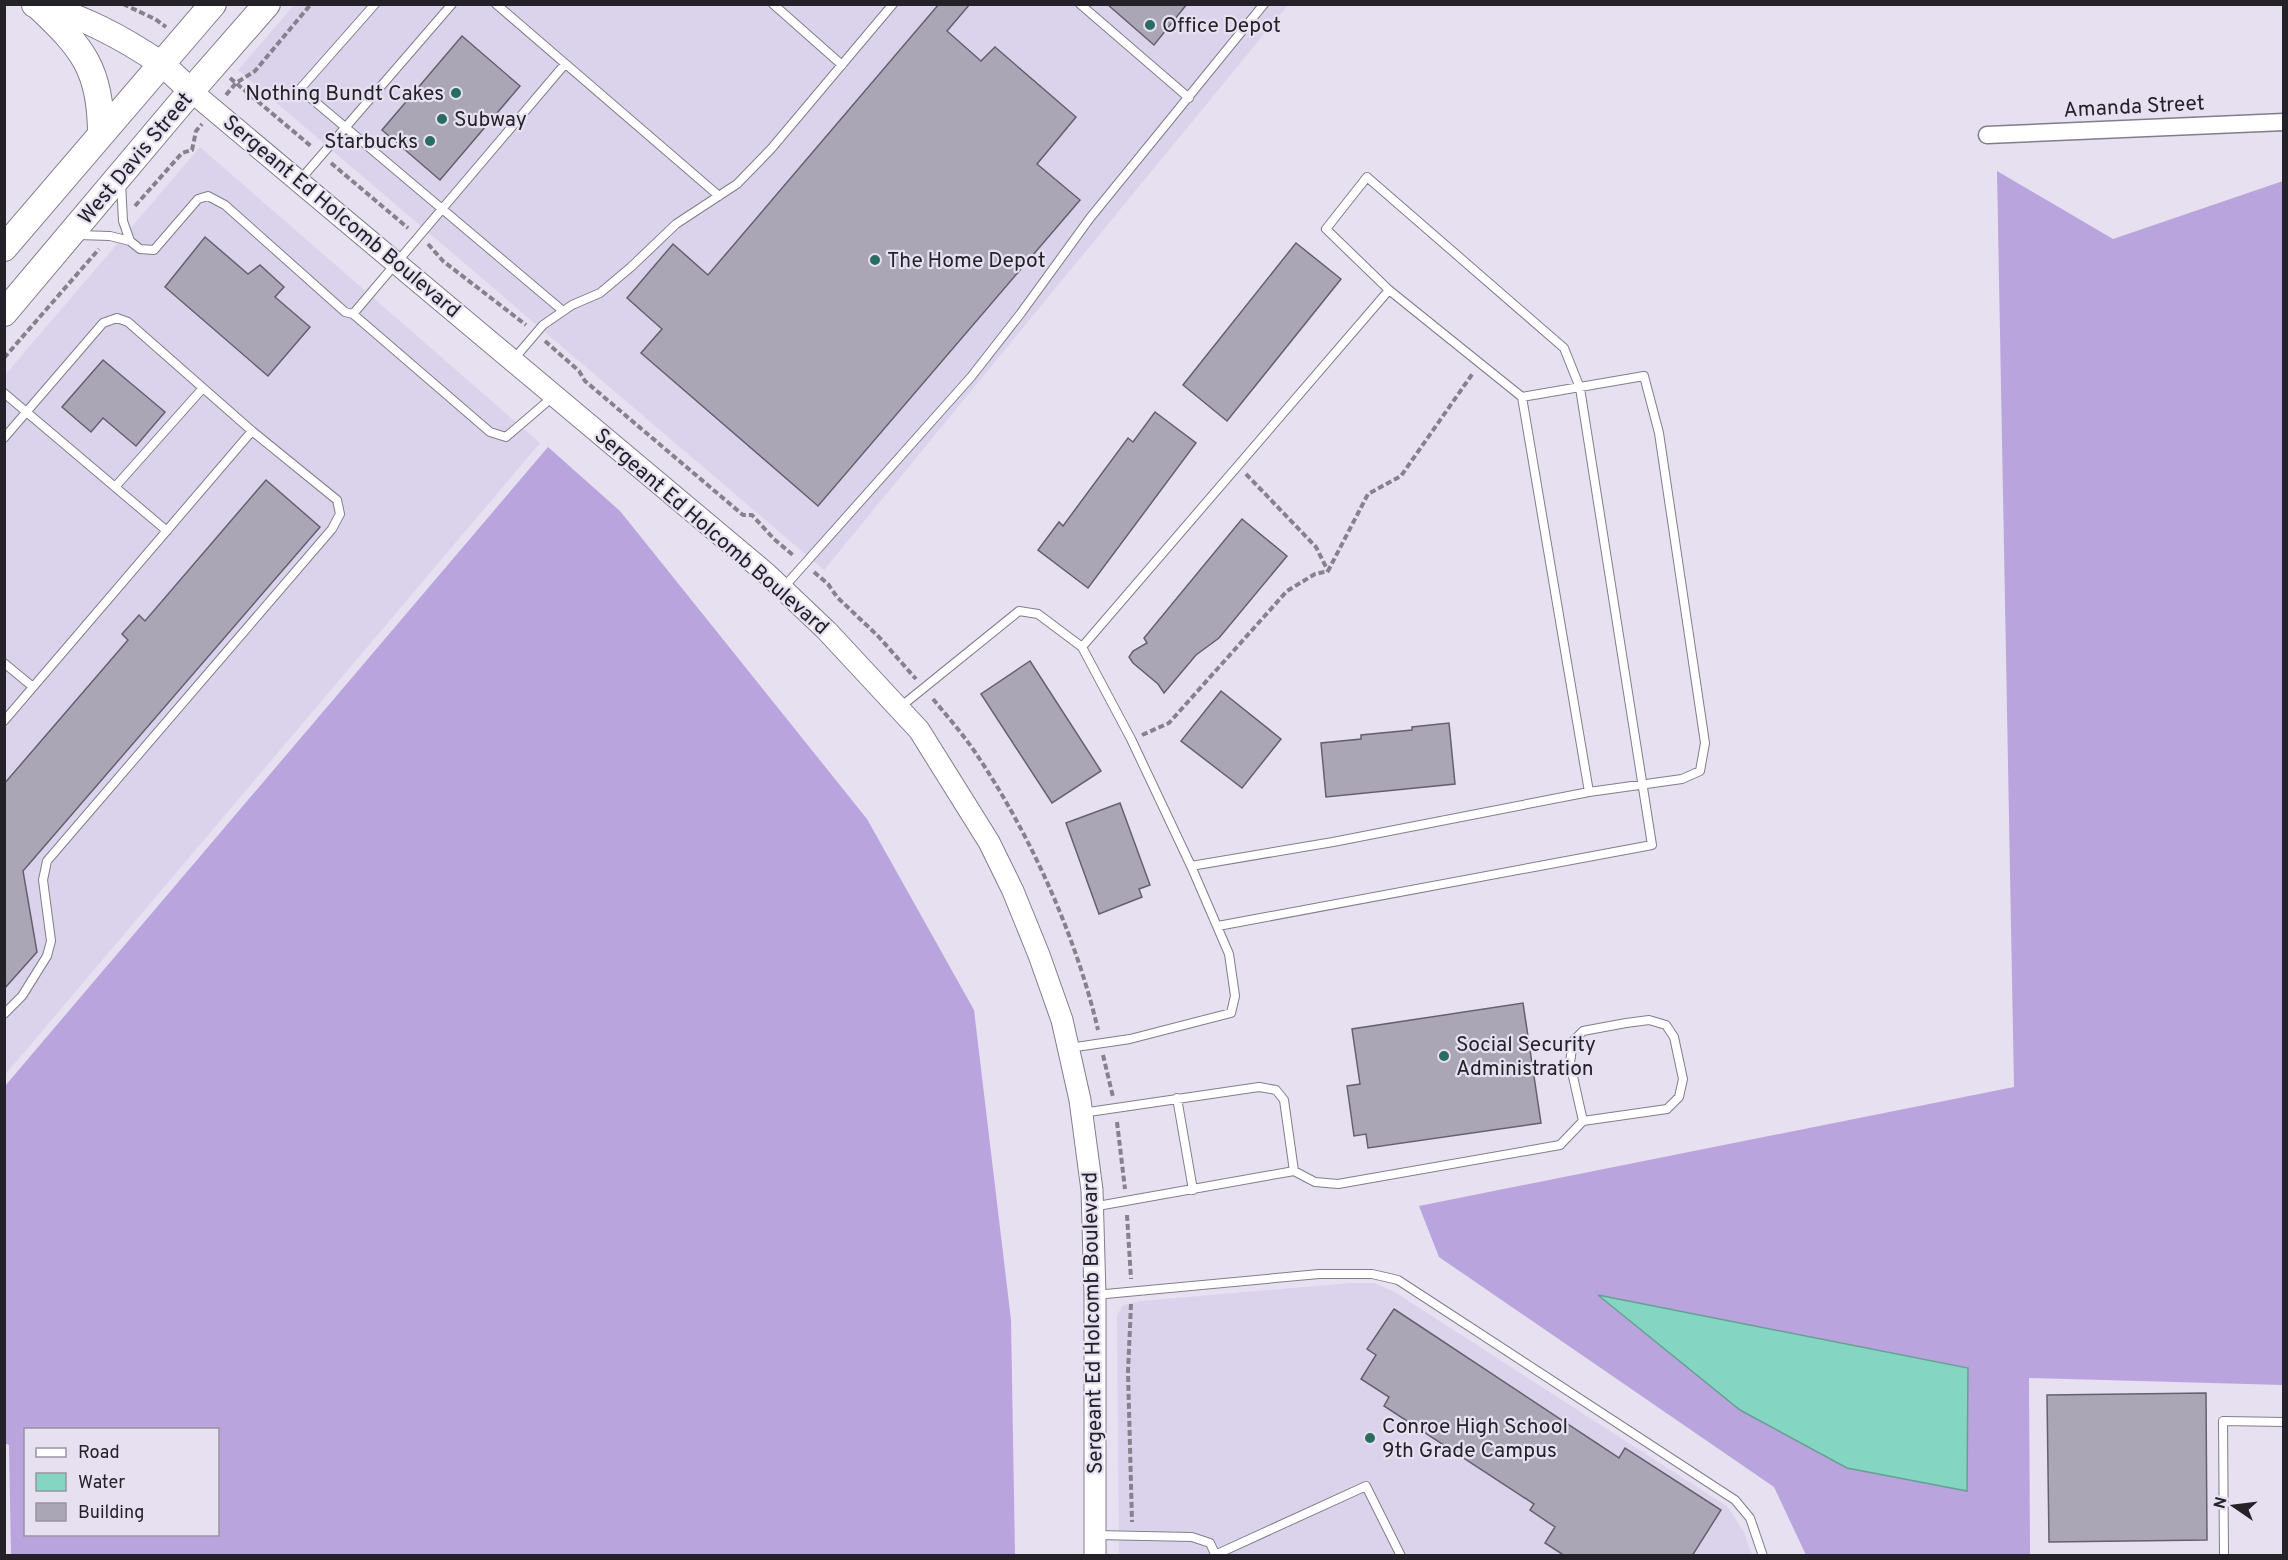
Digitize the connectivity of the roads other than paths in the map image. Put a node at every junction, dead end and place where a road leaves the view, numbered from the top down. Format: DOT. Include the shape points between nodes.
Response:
graph roads {
  1 [pos="213,4"];
  2 [pos="267,4"];
  3 [pos="375,4"];
  4 [pos="452,4"];
  5 [pos="496,4"];
  6 [pos="773,4"];
  7 [pos="893,4"];
  8 [pos="1080,4"];
  9 [pos="1264,4"];
  10 [pos="33,5"];
  11 [pos="72,10"];
  12 [pos="162,64"];
  13 [pos="565,64"];
  14 [pos="842,65"];
  15 [pos="191,91"];
  16 [pos="1189,98"];
  17 [pos="2283,122"];
  18 [pos="345,127"];
  19 [pos="100,134"];
  20 [pos="1987,135"];
  21 [pos="122,174"];
  22 [pos="300,181"];
  23 [pos="719,196"];
  24 [pos="441,209"];
  25 [pos="70,236"];
  26 [pos="130,241"];
  27 [pos="4,248"];
  28 [pos="396,262"];
  29 [pos="1389,290"];
  30 [pos="563,311"];
  31 [pos="4,313"];
  32 [pos="353,314"];
  33 [pos="513,360"];
  34 [pos="203,388"];
  35 [pos="1580,388"];
  36 [pos="4,393"];
  37 [pos="555,394"];
  38 [pos="1522,397"];
  39 [pos="27,412"];
  40 [pos="252,431"];
  41 [pos="4,438"];
  42 [pos="115,487"];
  43 [pos="167,531"];
  44 [pos="783,588"];
  45 [pos="1082,647"];
  46 [pos="4,663"];
  47 [pos="33,687"];
  48 [pos="898,708"];
  49 [pos="4,721"];
  50 [pos="1642,783"];
  51 [pos="1589,792"];
  52 [pos="1191,866"];
  53 [pos="1218,926"];
  54 [pos="4,1014"];
  55 [pos="1069,1048"];
  56 [pos="1177,1098"];
  57 [pos="1082,1113"];
  58 [pos="1583,1121"];
  59 [pos="1294,1171"];
  60 [pos="1193,1190"];
  61 [pos="1092,1207"];
  62 [pos="1095,1296"];
  63 [pos="2283,1422"];
  64 [pos="1095,1545"];
  65 [pos="1216,1555"];
  66 [pos="1401,1556"];
  67 [pos="1763,1556"];
  68 [pos="2224,1556"];
  1 -- 12 [label="main road, West Davis Street"];
  2 -- 15 [label="main road, West Davis Street"];
  3 -- 18 [label="lane" via="300,89"];
  4 -- 18 [label="lane"];
  5 -- 13 [label="lane"];
  6 -- 14 [label="lane"];
  7 -- 14 [label="lane"];
  8 -- 16 [label="lane"];
  9 -- 16 [label="lane"];
  10 -- 11 [label="main road"];
  10 -- 19 [label="main road" via="67,32 86,57 101,108"];
  11 -- 12 [label="main road"];
  12 -- 15 [label="main road"];
  12 -- 19 [label="main road, West Davis Street"];
  13 -- 23 [label="lane"];
  13 -- 24 [label="lane"];
  14 -- 23 [label="lane" via="768,152 737,184"];
  15 -- 21 [label="main road, West Davis Street"];
  15 -- 22 [label="street, Sergeant Ed Holcomb Boulevard"];
  16 -- 44 [label="lane" via="1090,218 971,377"];
  17 -- 20 [label="street, Amanda Street"];
  18 -- 22 [label="lane"];
  18 -- 24 [label="lane"];
  19 -- 27 [label="main road, West Davis Street"];
  21 -- 25 [label="main road, West Davis Street"];
  21 -- 26 [label="lane" via="123,220"];
  22 -- 28 [label="street, Sergeant Ed Holcomb Boulevard"];
  23 -- 30 [label="lane" via="675,224 600,292"];
  24 -- 28 [label="lane"];
  24 -- 30 [label="lane"];
  25 -- 26 [label="lane" via="92,234"];
  25 -- 31 [label="main road, West Davis Street"];
  26 -- 32 [label="lane" via="140,249 154,250 198,199 208,196 225,205 345,312"];
  28 -- 32 [label="lane"];
  28 -- 33 [label="street, Sergeant Ed Holcomb Boulevard"];
  29 -- 35 [label="lane" via="1326,229 1367,177 1564,348"];
  29 -- 38 [label="lane"];
  29 -- 45 [label="lane"];
  30 -- 33 [label="lane" via="543,325"];
  32 -- 37 [label="lane" via="490,432 506,437"];
  33 -- 37 [label="street, Sergeant Ed Holcomb Boulevard"];
  34 -- 39 [label="lane" via="128,322 117,318 104,324"];
  34 -- 40 [label="lane"];
  34 -- 42 [label="lane"];
  35 -- 38 [label="lane"];
  35 -- 50 [label="lane"];
  35 -- 50 [label="lane" via="1644,376 1661,445 1706,743 1700,771 1682,779"];
  36 -- 39 [label="lane"];
  37 -- 44 [label="street, Sergeant Ed Holcomb Boulevard"];
  38 -- 51 [label="lane"];
  39 -- 41 [label="lane"];
  39 -- 42 [label="lane"];
  40 -- 43 [label="lane"];
  40 -- 54 [label="lane" via="337,500 340,514 286,585 47,861 43,880 51,941 47,956 22,996"];
  42 -- 43 [label="lane"];
  43 -- 47 [label="lane"];
  44 -- 48 [label="street, Sergeant Ed Holcomb Boulevard"];
  45 -- 48 [label="lane" via="1038,614 1018,611"];
  45 -- 52 [label="lane"];
  46 -- 47 [label="lane"];
  47 -- 49 [label="lane"];
  48 -- 55 [label="street, Sergeant Ed Holcomb Boulevard" via="919,730 989,842 1039,955"];
  50 -- 51 [label="lane"];
  50 -- 53 [label="lane" via="1652,845"];
  51 -- 52 [label="lane"];
  52 -- 53 [label="lane"];
  53 -- 55 [label="lane" via="1230,954 1235,996 1231,1013 1130,1039"];
  55 -- 57 [label="street, Sergeant Ed Holcomb Boulevard"];
  56 -- 57 [label="lane"];
  56 -- 59 [label="lane" via="1260,1087 1276,1090 1284,1100"];
  56 -- 60 [label="lane"];
  57 -- 61 [label="street, Sergeant Ed Holcomb Boulevard"];
  58 -- 58 [label="lane" via="1667,1109 1679,1097 1683,1079 1674,1037 1666,1025 1649,1020 1626,1023 1583,1031 1573,1041 1570,1063"];
  58 -- 59 [label="lane" via="1560,1145 1350,1182 1315,1182"];
  59 -- 60 [label="lane"];
  60 -- 61 [label="lane"];
  61 -- 62 [label="street, Sergeant Ed Holcomb Boulevard"];
  62 -- 64 [label="street, Sergeant Ed Holcomb Boulevard"];
  62 -- 67 [label="lane" via="1319,1274 1372,1274 1398,1280 1735,1500 1750,1518"];
  63 -- 68 [label="lane" via="2223,1421"];
  64 -- 65 [label="lane" via="1132,1536 1192,1537 1210,1543"];
  65 -- 66 [label="lane" via="1366,1486"];
}
